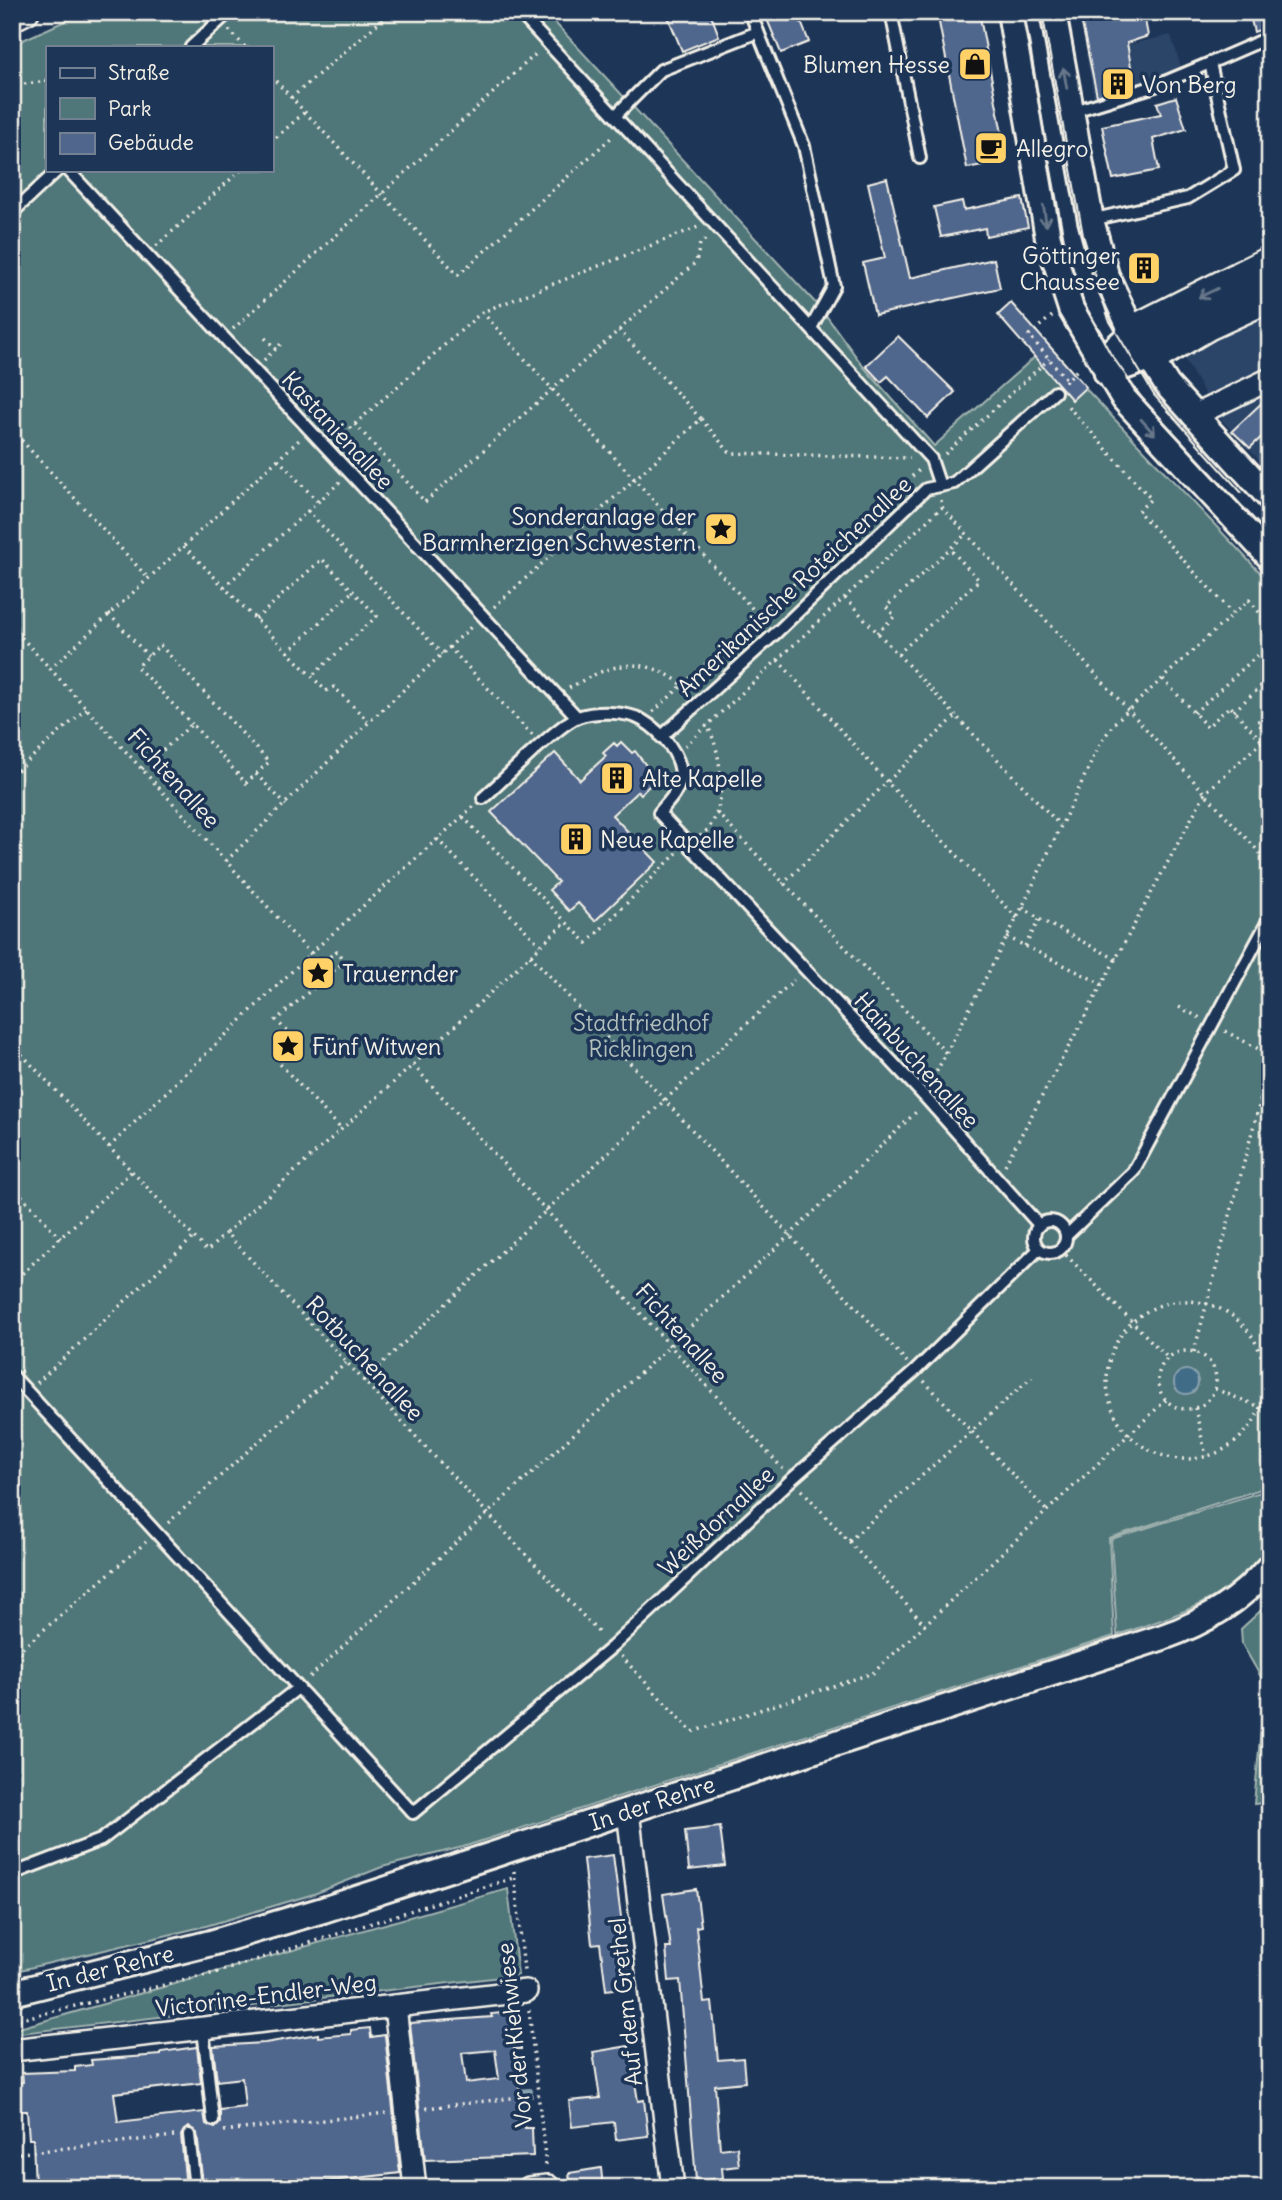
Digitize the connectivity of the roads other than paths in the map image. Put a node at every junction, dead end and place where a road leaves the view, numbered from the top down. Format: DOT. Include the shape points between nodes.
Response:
graph roads {
  1 [pos="29,12"];
  2 [pos="519,12"];
  3 [pos="750,12"];
  4 [pos="891,12"];
  5 [pos="1010,12"];
  6 [pos="1053,12"];
  7 [pos="224,16"];
  8 [pos="12,20"];
  9 [pos="758,32"];
  10 [pos="1270,37"];
  11 [pos="192,46"];
  12 [pos="1210,63"];
  13 [pos="1071,111"];
  14 [pos="615,116"];
  15 [pos="920,158"];
  16 [pos="56,172"];
  17 [pos="70,172"];
  18 [pos="12,213"];
  19 [pos="1091,220"];
  20 [pos="1270,263"];
  21 [pos="1270,295"];
  22 [pos="811,328"];
  23 [pos="1141,345"];
  24 [pos="1107,373"];
  25 [pos="1270,379"];
  26 [pos="1055,392"];
  27 [pos="1193,416"];
  28 [pos="940,486"];
  29 [pos="1270,498"];
  30 [pos="1270,557"];
  31 [pos="578,718"];
  32 [pos="661,737"];
  33 [pos="483,798"];
  34 [pos="1270,917"];
  35 [pos="1039,1225"];
  36 [pos="1066,1236"];
  37 [pos="1039,1249"];
  38 [pos="12,1375"];
  39 [pos="1270,1566"];
  40 [pos="298,1688"];
  41 [pos="628,1811"];
  42 [pos="12,1874"];
  43 [pos="526,1990"];
  44 [pos="12,1993"];
  45 [pos="395,2006"];
  46 [pos="203,2029"];
  47 [pos="12,2050"];
  48 [pos="214,2120"];
  49 [pos="189,2135"];
  50 [pos="195,2188"];
  51 [pos="415,2188"];
  52 [pos="673,2188"];
  1 -- 8 [label="street"];
  2 -- 14 [label="lane"];
  3 -- 9 [label="lane"];
  4 -- 15 [label="lane"];
  5 -- 24 [label="street, one-way" via="1048,238 1071,309"];
  13 -- 6 [label="street, one-way"];
  7 -- 11 [label="lane"];
  9 -- 14 [label="lane" via="661,70"];
  9 -- 22 [label="lane" via="804,146 834,286"];
  10 -- 12 [label="lane"];
  12 -- 13 [label="lane" via="1155,86"];
  12 -- 19 [label="lane" via="1234,170 1188,198"];
  13 -- 19 [label="street"];
  14 -- 22 [label="lane"];
  16 -- 18 [label="lane"];
  17 -- 31 [label="lane, Kastanienallee"];
  19 -- 23 [label="street" via="1106,275"];
  20 -- 23 [label="main road, one-way"];
  21 -- 23 [label="main road" via="1207,324"];
  22 -- 28 [label="lane" via="931,459"];
  23 -- 24 [label="street" via="1110,353"];
  23 -- 27 [label="street"];
  24 -- 30 [label="street, one-way" via="1149,428"];
  25 -- 27 [label="street"];
  26 -- 28 [label="lane, Amerikanische Roteichenallee" via="954,483"];
  27 -- 29 [label="street"];
  28 -- 32 [label="lane, Amerikanische Roteichenallee" via="926,489"];
  31 -- 32 [label="lane" via="622,714 643,721"];
  31 -- 33 [label="lane"];
  32 -- 35 [label="lane, Hainbuchenallee" via="676,754 680,782 659,813"];
  34 -- 36 [label="lane" via="1133,1172"];
  35 -- 36 [label="lane" via="1058,1223"];
  35 -- 37 [label="lane" via="1034,1233"];
  36 -- 37 [label="lane" via="1060,1249 1046,1253"];
  37 -- 40 [label="lane, Weißdornallee" via="915,1371 612,1647 413,1813"];
  38 -- 40 [label="lane"];
  39 -- 41 [label="street, In der Rehre" via="1222,1611 1194,1626"];
  40 -- 42 [label="lane" via="101,1840"];
  41 -- 44 [label="street, In der Rehre" via="323,1910"];
  41 -- 52 [label="street, Auf dem Grethel"];
  43 -- 45 [label="street, Victorine-Endler-Weg"];
  45 -- 46 [label="street, Victorine-Endler-Weg"];
  45 -- 51 [label="street"];
  46 -- 47 [label="street, Victorine-Endler-Weg"];
  46 -- 48 [label="lane"];
  49 -- 50 [label="lane"];
}
